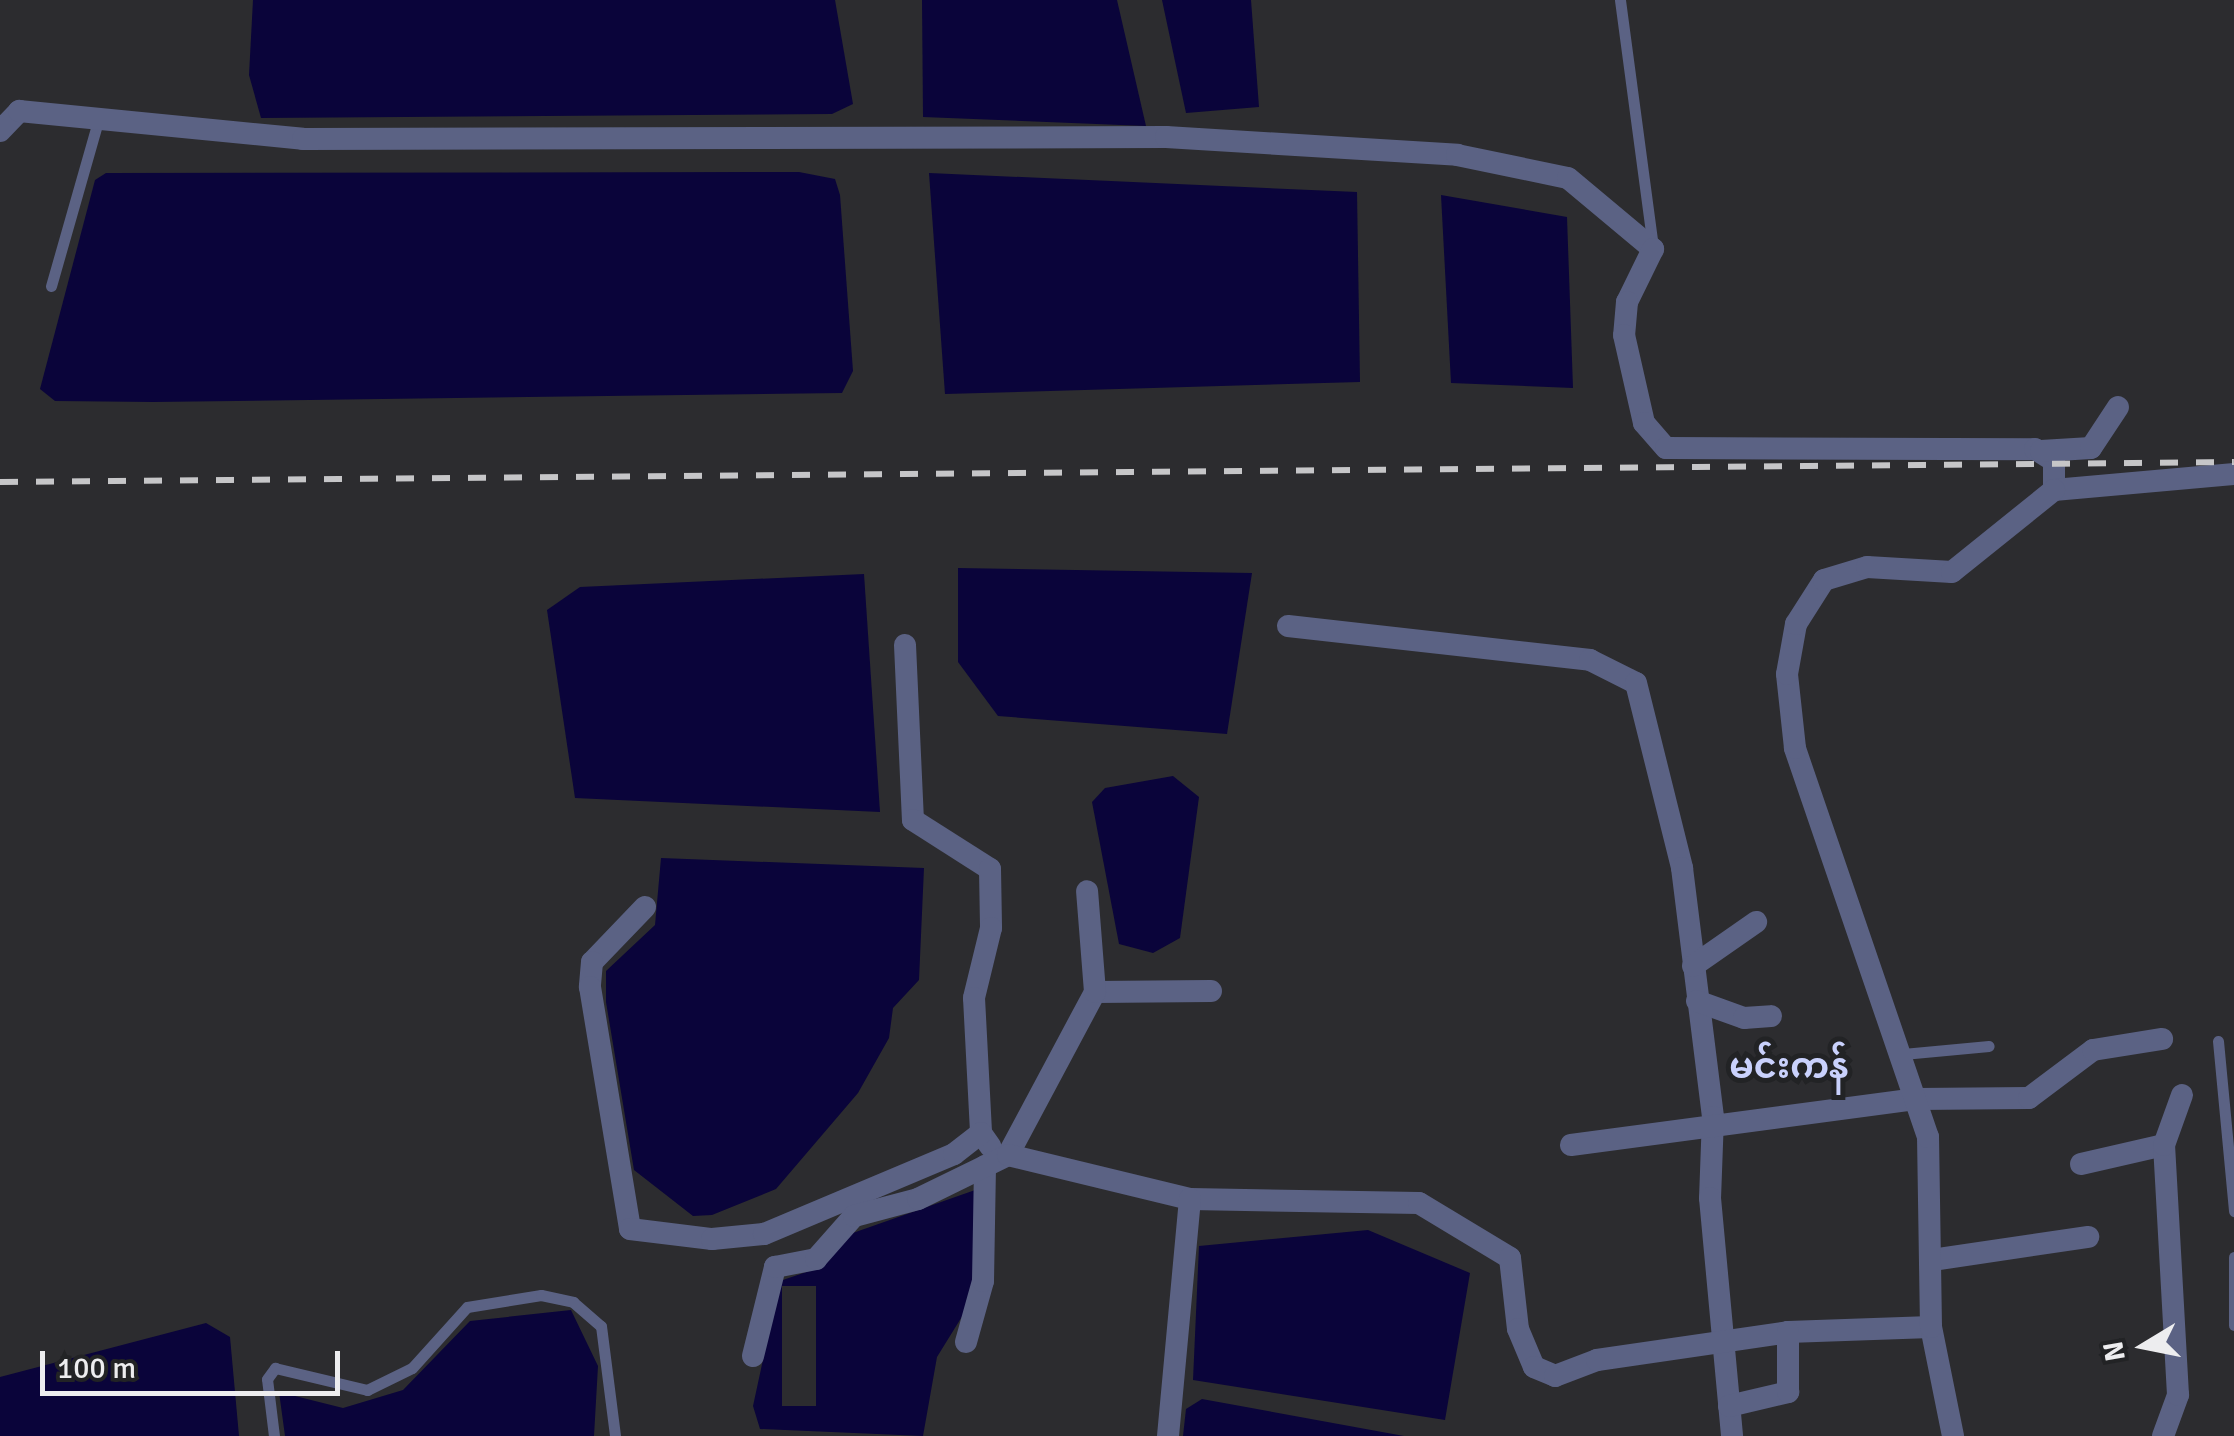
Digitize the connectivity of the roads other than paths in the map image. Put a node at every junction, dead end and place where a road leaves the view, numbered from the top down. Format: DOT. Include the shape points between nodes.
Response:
graph roads {
  1 [pos="1620,0"];
  2 [pos="97,124"];
  3 [pos="0,132"];
  4 [pos="1652,249"];
  5 [pos="51,286"];
  6 [pos="2118,407"];
  7 [pos="2041,451"];
  8 [pos="2234,474"];
  9 [pos="2054,490"];
  10 [pos="1288,626"];
  11 [pos="905,645"];
  12 [pos="1087,891"];
  13 [pos="645,908"];
  14 [pos="1756,922"];
  15 [pos="1693,966"];
  16 [pos="1211,991"];
  17 [pos="1095,992"];
  18 [pos="1697,1001"];
  19 [pos="1770,1016"];
  20 [pos="2162,1039"];
  21 [pos="2218,1041"];
  22 [pos="1990,1046"];
  23 [pos="1903,1054"];
  24 [pos="2182,1095"];
  25 [pos="1917,1100"];
  26 [pos="1713,1125"];
  27 [pos="982,1133"];
  28 [pos="2164,1144"];
  29 [pos="1570,1145"];
  30 [pos="997,1159"];
  31 [pos="2082,1164"];
  32 [pos="1190,1199"];
  33 [pos="2234,1211"];
  34 [pos="2088,1237"];
  35 [pos="2234,1257"];
  36 [pos="1932,1260"];
  37 [pos="2234,1325"];
  38 [pos="1931,1327"];
  39 [pos="1788,1332"];
  40 [pos="966,1342"];
  41 [pos="1724,1344"];
  42 [pos="753,1356"];
  43 [pos="1729,1406"];
  44 [pos="274,1436"];
  45 [pos="615,1436"];
  46 [pos="1168,1436"];
  47 [pos="1732,1436"];
  48 [pos="1953,1436"];
  49 [pos="2162,1436"];
  1 -- 4 [label="lane"];
  2 -- 3 [label="street" via="50,113 9,114"];
  2 -- 4 [label="street" via="303,139 1166,138 1390,148 1554,173"];
  2 -- 5 [label="lane"];
  4 -- 7 [label="street" via="1628,302 1624,335 1644,423 1666,448"];
  6 -- 7 [label="street" via="2091,448"];
  7 -- 9 [label="street" via="2054,461"];
  8 -- 9 [label="street"];
  9 -- 23 [label="street" via="1952,572 1847,569 1807,596 1796,624 1787,674 1796,748"];
  10 -- 15 [label="street" via="1628,672 1662,768"];
  11 -- 27 [label="street" via="914,820 990,869 991,928 974,998"];
  12 -- 17 [label="street"];
  13 -- 27 [label="street" via="592,962 590,988 630,1228 712,1239 764,1234 954,1154"];
  14 -- 15 [label="street"];
  15 -- 18 [label="street"];
  16 -- 17 [label="street"];
  17 -- 30 [label="street"];
  18 -- 19 [label="street" via="1744,1018"];
  18 -- 26 [label="street"];
  20 -- 25 [label="street" via="2093,1050 2029,1098"];
  21 -- 33 [label="lane"];
  22 -- 23 [label="lane"];
  23 -- 25 [label="street"];
  24 -- 28 [label="street"];
  25 -- 26 [label="street"];
  25 -- 36 [label="street" via="1932,1158"];
  26 -- 29 [label="street"];
  26 -- 41 [label="street" via="1710,1198"];
  27 -- 30 [label="street"];
  28 -- 31 [label="street"];
  28 -- 49 [label="street" via="2178,1395"];
  30 -- 32 [label="street"];
  30 -- 40 [label="street" via="983,1282"];
  30 -- 42 [label="street" via="854,1216 816,1260 775,1267"];
  32 -- 41 [label="street" via="1419,1203 1510,1258 1518,1330 1534,1367 1555,1376 1597,1360"];
  32 -- 46 [label="street"];
  34 -- 36 [label="street"];
  35 -- 37 [label="lane"];
  36 -- 38 [label="street"];
  38 -- 39 [label="street"];
  38 -- 48 [label="street"];
  39 -- 41 [label="street"];
  39 -- 43 [label="street" via="1788,1392"];
  41 -- 43 [label="street"];
  43 -- 47 [label="street"];
  44 -- 45 [label="lane" via="268,1379 275,1368 367,1390 412,1368 468,1307 542,1295 572,1302 601,1326"];
}
